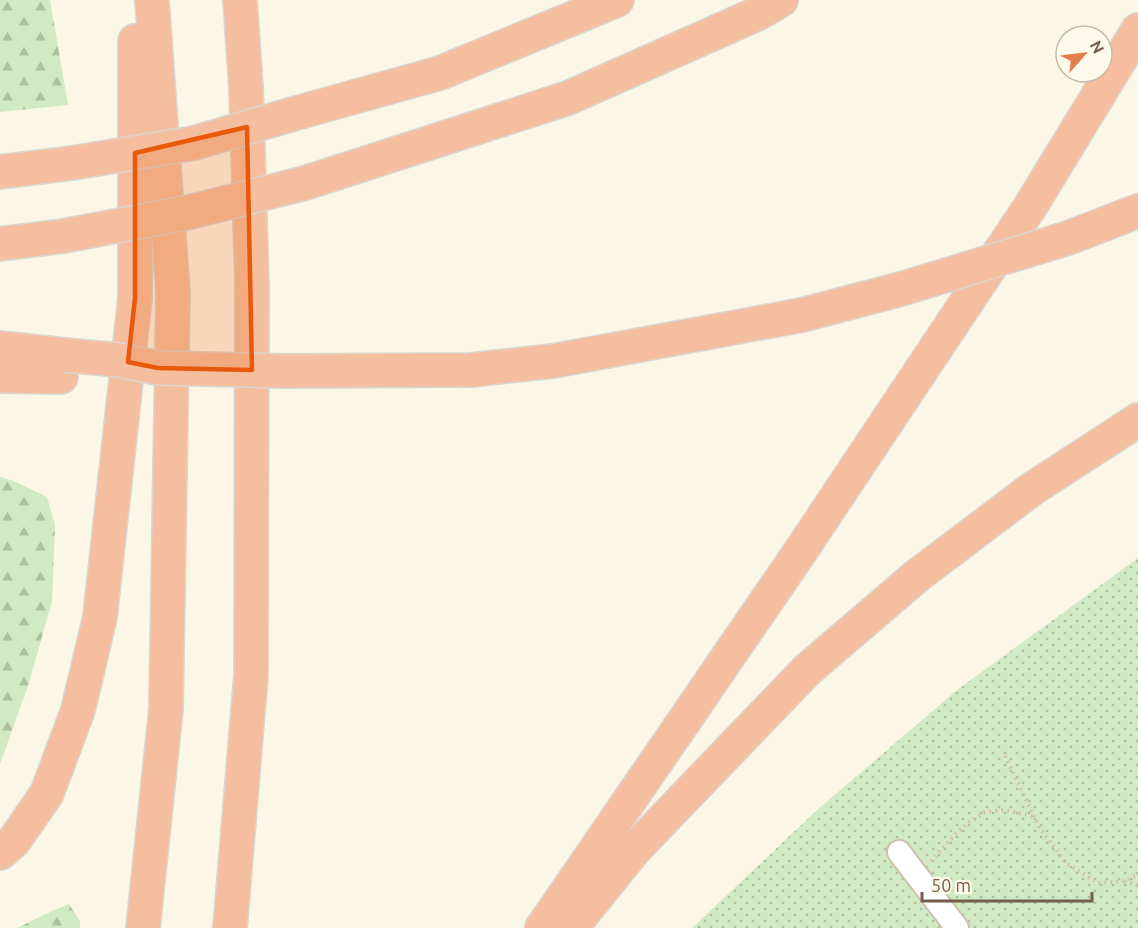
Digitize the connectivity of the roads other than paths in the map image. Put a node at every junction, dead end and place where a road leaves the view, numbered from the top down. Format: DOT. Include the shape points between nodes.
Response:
graph roads {
  1 [pos="135,0"];
  2 [pos="152,0"];
  3 [pos="240,0"];
  4 [pos="617,0"];
  5 [pos="781,0"];
  6 [pos="1138,30"];
  7 [pos="0,172"];
  8 [pos="1138,211"];
  9 [pos="0,244"];
  10 [pos="0,348"];
  11 [pos="63,366"];
  12 [pos="0,376"];
  13 [pos="1138,420"];
  14 [pos="899,852"];
  15 [pos="0,853"];
  16 [pos="948,924"];
  17 [pos="143,928"];
  18 [pos="230,928"];
  19 [pos="542,928"];
  20 [pos="572,928"];
  1 -- 15 [label="highway" via="135,298 100,617 78,710 47,793 14,841"];
  2 -- 17 [label="highway" via="172,293 166,709"];
  3 -- 18 [label="highway" via="252,285 251,675"];
  4 -- 7 [label="highway, bridge" via="440,73 194,143"];
  5 -- 9 [label="highway, bridge" via="568,98 305,183 190,212"];
  6 -- 19 [label="highway" via="1030,207 842,491"];
  8 -- 11 [label="highway, bridge" via="1068,238 901,290 802,315 553,361 471,370 158,368 120,360"];
  10 -- 11 [label="highway"];
  11 -- 12 [label="highway"];
  13 -- 20 [label="highway" via="1032,489 918,576 807,670 635,849"];
  14 -- 16 [label="lane"];
}
